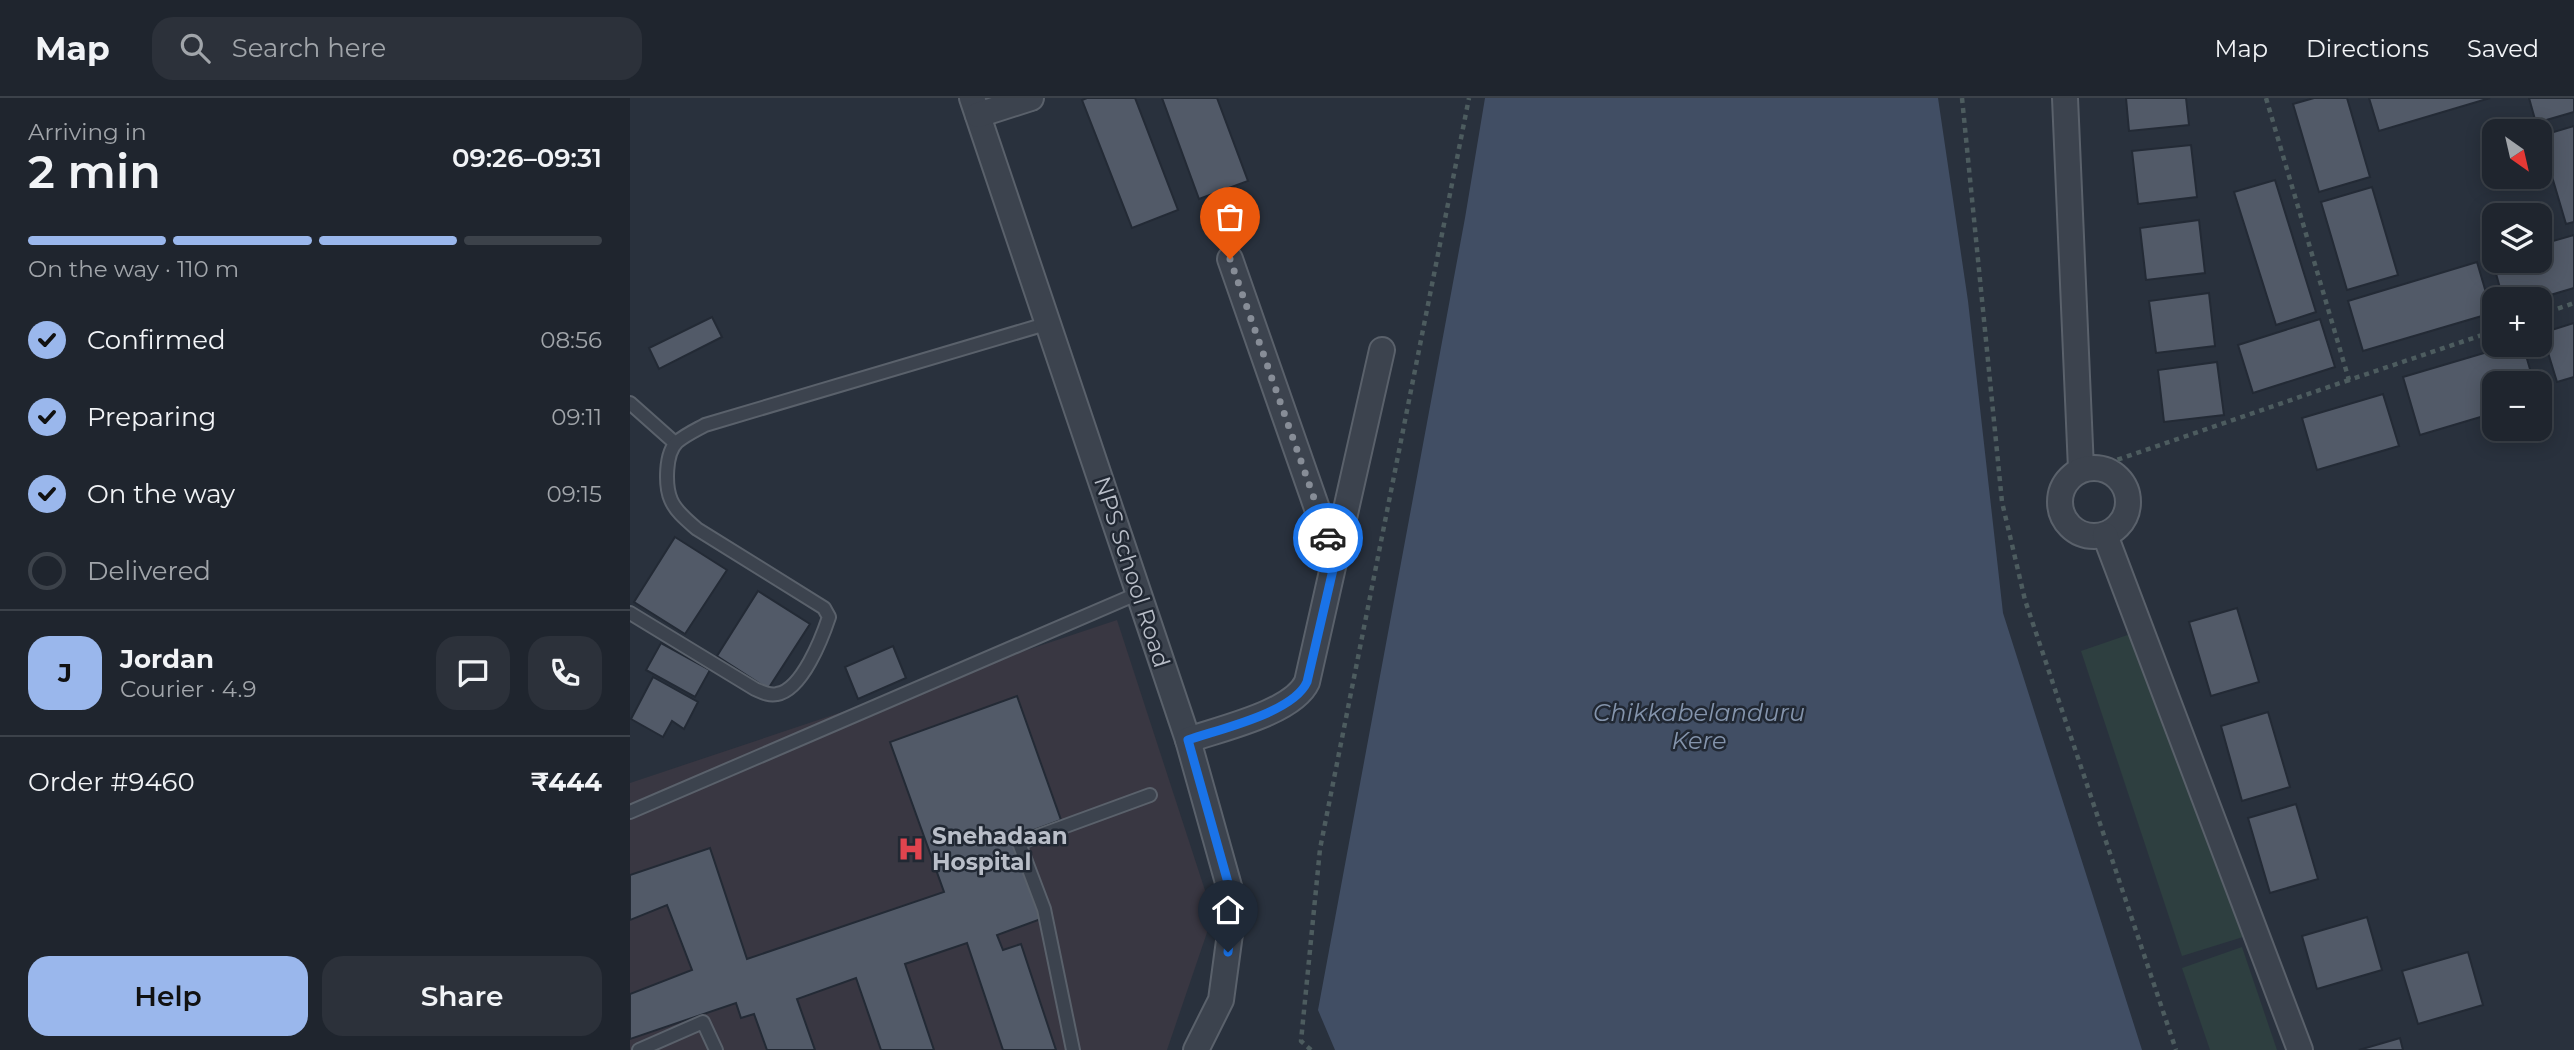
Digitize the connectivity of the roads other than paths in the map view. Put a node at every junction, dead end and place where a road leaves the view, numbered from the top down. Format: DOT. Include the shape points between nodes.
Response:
graph roads {
  1 [pos="1031,98"];
  2 [pos="2065,98"];
  3 [pos="975,107"];
  4 [pos="1230,259"];
  5 [pos="1049,323"];
  6 [pos="1382,350"];
  7 [pos="630,402"];
  8 [pos="675,443"];
  9 [pos="2090,468"];
  10 [pos="2105,535"];
  11 [pos="1335,561"];
  12 [pos="1139,593"];
  13 [pos="630,613"];
  14 [pos="1188,740"];
  15 [pos="1150,796"];
  16 [pos="630,812"];
  17 [pos="639,1050"];
  18 [pos="716,1050"];
  19 [pos="1073,1050"];
  20 [pos="1196,1050"];
  21 [pos="2300,1050"];
  1 -- 3 [label="street"];
  2 -- 9 [label="street"];
  3 -- 5 [label="street, NPS School Road"];
  4 -- 11 [label="street"];
  5 -- 8 [label="lane" via="705,425"];
  5 -- 12 [label="street, NPS School Road"];
  6 -- 11 [label="street"];
  7 -- 8 [label="lane"];
  8 -- 13 [label="lane" via="668,462 668,484 671,501 685,518 824,608 828,617 816,653 795,682 779,694 767,694"];
  9 -- 10 [label="street" via="2119,476 2129,498 2124,521"];
  9 -- 10 [label="street" via="2069,478 2059,506 2075,531"];
  10 -- 21 [label="street"];
  11 -- 14 [label="street" via="1303,692 1253,718"];
  12 -- 14 [label="street, NPS School Road"];
  12 -- 16 [label="lane"];
  14 -- 20 [label="street, NPS School Road" via="1234,904 1221,1000"];
  15 -- 19 [label="lane" via="1019,843 1044,909"];
  17 -- 18 [label="lane" via="703,1022"];
}
